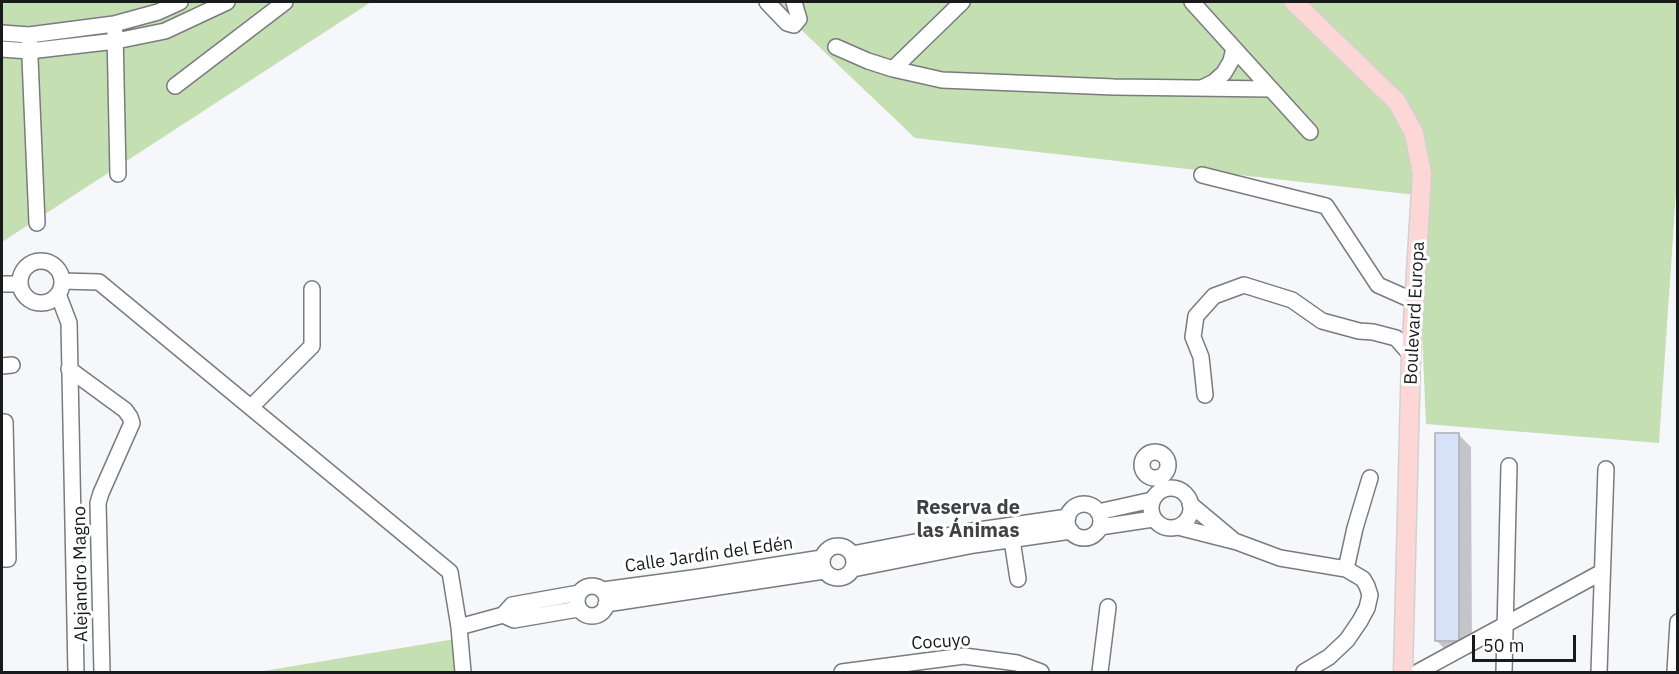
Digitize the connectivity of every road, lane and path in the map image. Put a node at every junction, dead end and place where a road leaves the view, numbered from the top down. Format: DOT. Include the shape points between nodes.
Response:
graph roads {
  1 [pos="180,2"];
  2 [pos="227,2"];
  3 [pos="285,2"];
  4 [pos="767,2"];
  5 [pos="794,2"];
  6 [pos="962,2"];
  7 [pos="1192,2"];
  8 [pos="1294,2"];
  9 [pos="158,7"];
  10 [pos="114,24"];
  11 [pos="165,32"];
  12 [pos="2,33"];
  13 [pos="29,35"];
  14 [pos="117,41"];
  15 [pos="837,47"];
  16 [pos="1234,48"];
  17 [pos="2,49"];
  18 [pos="30,51"];
  19 [pos="893,69"];
  20 [pos="176,86"];
  21 [pos="1202,88"];
  22 [pos="1271,89"];
  23 [pos="1310,132"];
  24 [pos="118,174"];
  25 [pos="1202,175"];
  26 [pos="37,223"];
  27 [pos="2,284"];
  28 [pos="20,284"];
  29 [pos="60,287"];
  30 [pos="312,288"];
  31 [pos="1414,301"];
  32 [pos="1412,355"];
  33 [pos="69,369"];
  34 [pos="1205,395"];
  35 [pos="251,407"];
  36 [pos="2,422"];
  37 [pos="1509,466"];
  38 [pos="1606,469"];
  39 [pos="1370,478"];
  40 [pos="1156,490"];
  41 [pos="1190,504"];
  42 [pos="1099,519"];
  43 [pos="1153,519"];
  44 [pos="1069,524"];
  45 [pos="1178,527"];
  46 [pos="973,538"];
  47 [pos="1012,540"];
  48 [pos="1237,542"];
  49 [pos="2,559"];
  50 [pos="852,561"];
  51 [pos="823,564"];
  52 [pos="1346,569"];
  53 [pos="1602,572"];
  54 [pos="1018,579"];
  55 [pos="579,593"];
  56 [pos="605,598"];
  57 [pos="1108,607"];
  58 [pos="578,609"];
  59 [pos="503,615"];
  60 [pos="1677,622"];
  61 [pos="1506,625"];
  62 [pos="459,627"];
  63 [pos="1017,668"];
  64 [pos="76,672"];
  65 [pos="102,672"];
  66 [pos="463,672"];
  67 [pos="842,672"];
  68 [pos="1041,672"];
  69 [pos="1100,672"];
  70 [pos="1304,672"];
  71 [pos="1403,672"];
  72 [pos="1418,672"];
  73 [pos="1504,672"];
  74 [pos="1599,672"];
  75 [pos="1675,672"];
  1 -- 9 [label="street"];
  2 -- 11 [label="street"];
  3 -- 20 [label="street"];
  4 -- 5 [label="street" via="787,23 794,25 799,19"];
  6 -- 19 [label="street"];
  7 -- 16 [label="street"];
  8 -- 31 [label="main road, Boulevard Europa" via="1397,102 1414,133 1422,174"];
  9 -- 10 [label="street"];
  9 -- 11 [label="street"];
  10 -- 13 [label="street"];
  10 -- 14 [label="street"];
  11 -- 14 [label="street"];
  12 -- 13 [label="street"];
  13 -- 18 [label="street"];
  14 -- 18 [label="street"];
  14 -- 24 [label="street"];
  15 -- 19 [label="street"];
  16 -- 21 [label="street" via="1224,73"];
  16 -- 22 [label="street"];
  17 -- 18 [label="street"];
  18 -- 26 [label="street"];
  19 -- 21 [label="street" via="942,80"];
  21 -- 22 [label="street"];
  22 -- 23 [label="street"];
  25 -- 31 [label="street" via="1326,206 1378,285"];
  27 -- 28 [label="street"];
  28 -- 29 [label="street" via="22,291 39,303 53,299"];
  28 -- 29 [label="street" via="23,271 39,261 57,268"];
  29 -- 33 [label="street, Alejandro Magno" via="69,323"];
  29 -- 35 [label="street" via="99,282"];
  30 -- 35 [label="street" via="312,346"];
  31 -- 32 [label="main road, Boulevard Europa"];
  32 -- 34 [label="street" via="1396,338 1322,321 1292,300 1244,285 1214,296 1196,316 1193,338 1201,357"];
  32 -- 71 [label="main road, Boulevard Europa"];
  33 -- 64 [label="street, Alejandro Magno"];
  33 -- 65 [label="street, Alejandro Magno" via="125,410 132,423 98,503"];
  35 -- 62 [label="street" via="450,572"];
  36 -- 49 [label="street" via="6,422 8,559"];
  37 -- 61 [label="street"];
  38 -- 53 [label="street"];
  39 -- 52 [label="street"];
  40 -- 41 [label="street" via="1179,490"];
  40 -- 42 [label="street"];
  40 -- 43 [label="street" via="1150,507"];
  41 -- 45 [label="street" via="1190,515"];
  41 -- 48 [label="street"];
  42 -- 43 [label="street"];
  42 -- 44 [label="street" via="1094,535 1084,538 1074,535"];
  42 -- 44 [label="street" via="1084,504 1074,508"];
  43 -- 45 [label="street" via="1165,528"];
  44 -- 46 [label="street"];
  44 -- 47 [label="street"];
  45 -- 48 [label="street"];
  46 -- 47 [label="street"];
  46 -- 50 [label="street"];
  47 -- 54 [label="street"];
  48 -- 52 [label="street" via="1280,558"];
  50 -- 51 [label="street" via="846,576 837,579 827,575"];
  50 -- 51 [label="street" via="844,547 833,546 824,553"];
  51 -- 56 [label="street, Calle Jardín del Edén"];
  52 -- 70 [label="street" via="1367,586 1367,608 1347,640"];
  53 -- 61 [label="street"];
  53 -- 74 [label="street"];
  55 -- 56 [label="street" via="590,586 599,588"];
  55 -- 58 [label="street"];
  55 -- 59 [label="street" via="512,605"];
  56 -- 58 [label="street" via="601,613 591,616"];
  57 -- 69 [label="street"];
  58 -- 59 [label="street" via="514,620"];
  59 -- 62 [label="street"];
  60 -- 75 [label="street"];
  61 -- 72 [label="street"];
  61 -- 73 [label="street"];
  62 -- 66 [label="street"];
  63 -- 67 [label="street, Cocuyo" via="964,656"];
  63 -- 68 [label="street, Cocuyo"];
}
